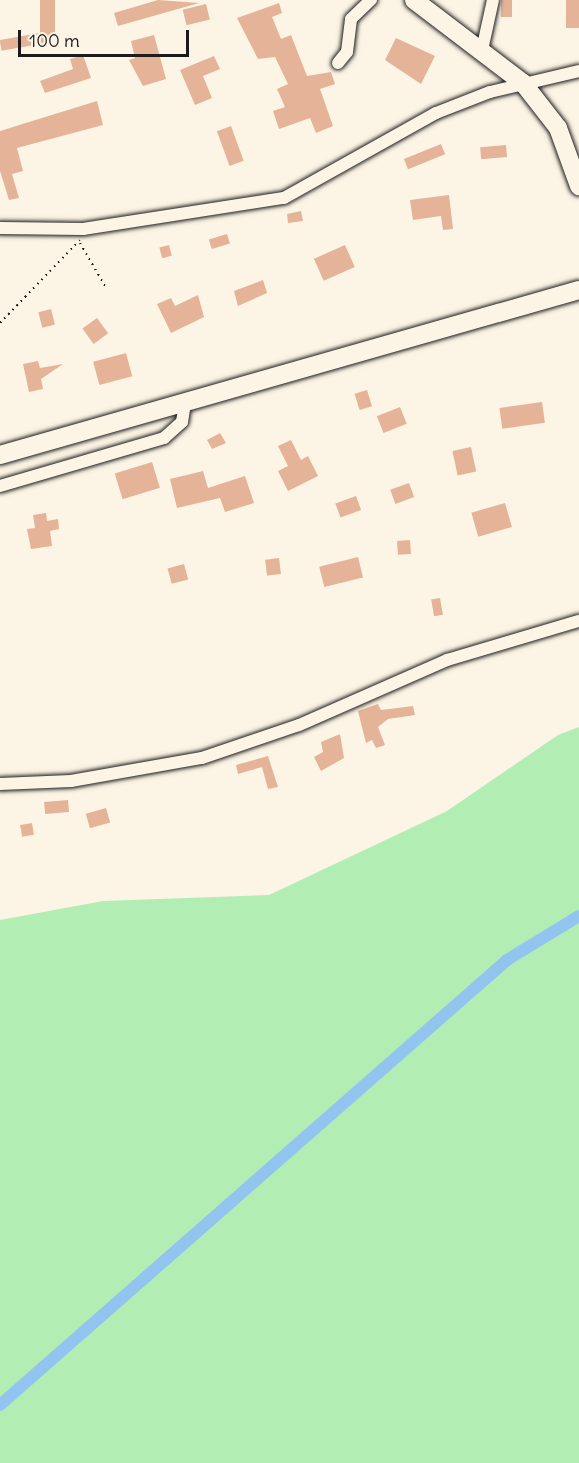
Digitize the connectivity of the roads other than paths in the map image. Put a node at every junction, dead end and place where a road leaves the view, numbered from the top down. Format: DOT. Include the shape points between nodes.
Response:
graph roads {
  1 [pos="370,0"];
  2 [pos="414,0"];
  3 [pos="493,0"];
  4 [pos="482,50"];
  5 [pos="338,63"];
  6 [pos="579,71"];
  7 [pos="522,83"];
  8 [pos="579,186"];
  9 [pos="0,228"];
  10 [pos="579,290"];
  11 [pos="184,404"];
  12 [pos="0,455"];
  13 [pos="0,486"];
  14 [pos="579,621"];
  15 [pos="0,784"];
  1 -- 5 [label="street" via="351,19 347,52"];
  2 -- 4 [label="main road"];
  3 -- 4 [label="street"];
  4 -- 7 [label="main road"];
  6 -- 7 [label="street"];
  7 -- 8 [label="main road" via="558,128"];
  7 -- 9 [label="street" via="436,113 284,198 83,229"];
  10 -- 11 [label="main road"];
  11 -- 12 [label="main road"];
  11 -- 13 [label="street" via="182,422 164,438"];
  14 -- 15 [label="street" via="447,660 299,725 202,758 71,781"];
}
